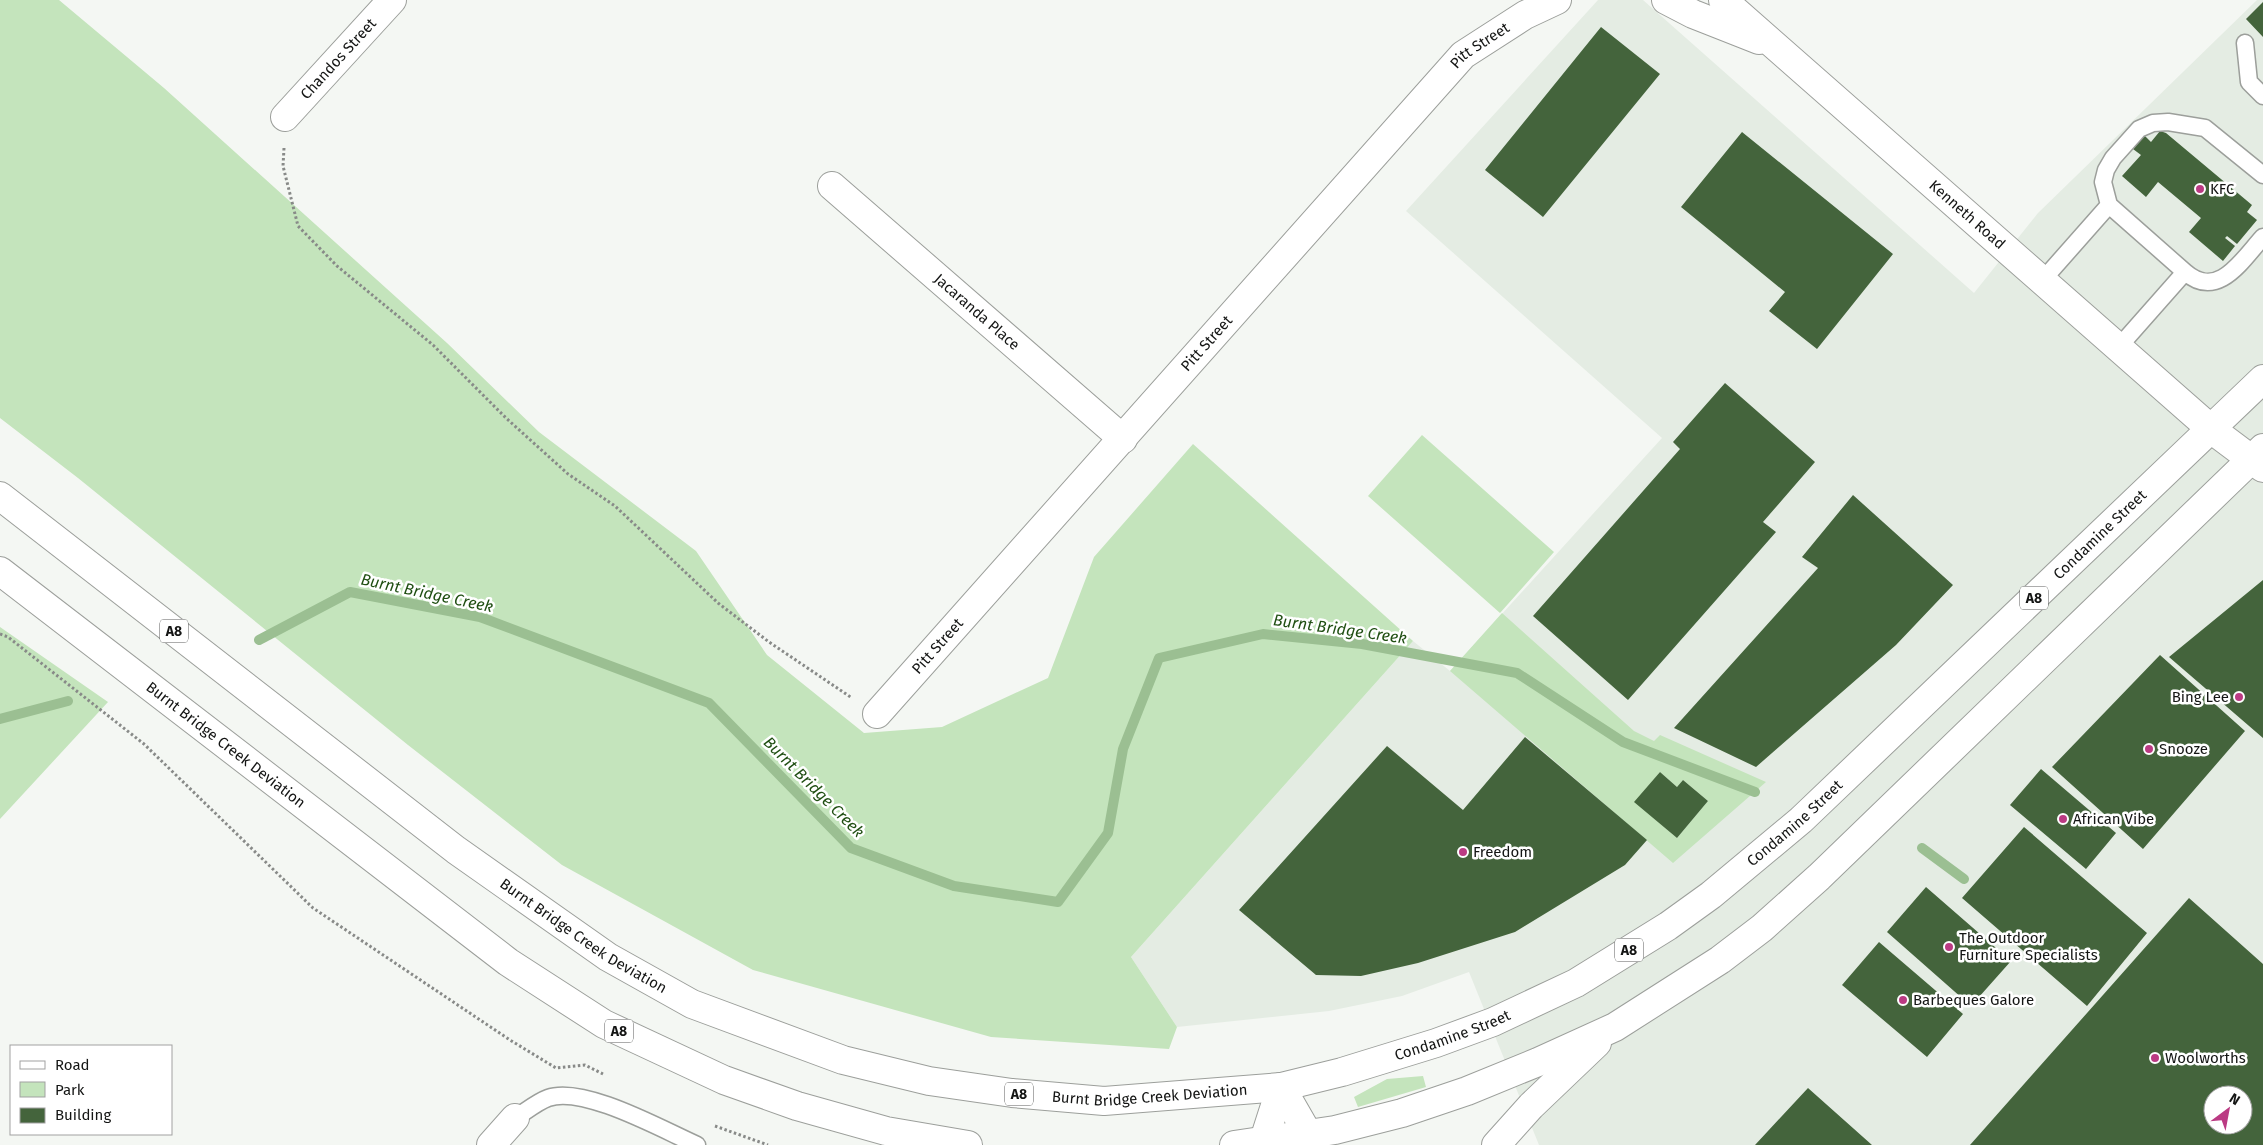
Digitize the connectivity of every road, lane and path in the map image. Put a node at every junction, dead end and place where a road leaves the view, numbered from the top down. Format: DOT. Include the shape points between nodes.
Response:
graph roads {
  1 [pos="392,0"];
  2 [pos="1558,0"];
  3 [pos="1666,0"];
  4 [pos="1723,0"];
  5 [pos="2244,43"];
  6 [pos="1777,47"];
  7 [pos="2263,96"];
  8 [pos="285,117"];
  9 [pos="2263,175"];
  10 [pos="832,186"];
  11 [pos="2109,206"];
  12 [pos="2263,237"];
  13 [pos="2186,272"];
  14 [pos="2042,282"];
  15 [pos="2117,349"];
  16 [pos="2263,379"];
  17 [pos="2211,429"];
  18 [pos="1123,439"];
  19 [pos="2259,459"];
  20 [pos="0,496"];
  21 [pos="0,572"];
  22 [pos="0,634"];
  23 [pos="877,714"];
  24 [pos="1615,1027"];
  25 [pos="556,1068"];
  26 [pos="1281,1087"];
  27 [pos="515,1118"];
  28 [pos="1307,1139"];
  29 [pos="1264,1142"];
  30 [pos="491,1145"];
  31 [pos="697,1145"];
  32 [pos="968,1145"];
  33 [pos="1234,1145"];
  34 [pos="1496,1145"];
  1 -- 8 [label="main road, Chandos Street"];
  2 -- 18 [label="main road, Pitt Street" via="1525,15 1463,55"];
  3 -- 6 [label="main road"];
  4 -- 6 [label="main road, Kenneth Road"];
  5 -- 7 [label="lane" via="2249,82"];
  6 -- 14 [label="main road, Kenneth Road"];
  8 -- 23 [label="path" via="284,166 298,226 337,266 433,345 506,418 568,474 615,506 718,603 768,642"];
  9 -- 11 [label="lane" via="2205,128 2168,122 2153,124 2139,129 2106,170 2103,182"];
  10 -- 18 [label="main road, Jacaranda Place"];
  11 -- 13 [label="lane"];
  11 -- 14 [label="lane"];
  12 -- 13 [label="lane" via="2231,271 2214,283 2193,279"];
  13 -- 15 [label="lane"];
  14 -- 15 [label="main road, Kenneth Road"];
  15 -- 17 [label="main road, Kenneth Road"];
  16 -- 17 [label="main road, Condamine Street / A8"];
  17 -- 19 [label="main road, Kenneth Road"];
  17 -- 26 [label="main road, Condamine Street / A8" via="1858,767 1711,895 1668,926 1576,983 1493,1022 1342,1072"];
  18 -- 23 [label="main road, Pitt Street"];
  19 -- 24 [label="main road" via="1855,844 1746,940"];
  20 -- 26 [label="main road, Burnt Bridge Creek Deviation / A8" via="456,850 608,957 692,1004 842,1060 929,1081 1012,1093 1104,1101"];
  21 -- 32 [label="main road, Burnt Bridge Creek Deviation / A8" via="493,951 604,1024 724,1080 797,1106 886,1131"];
  22 -- 25 [label="path" via="8,636 144,744 313,908"];
  24 -- 28 [label="main road" via="1467,1091"];
  24 -- 34 [label="main road" via="1531,1106"];
  26 -- 28 [label="main road"];
  26 -- 29 [label="main road"];
  27 -- 30 [label="main road"];
  27 -- 31 [label="lane" via="549,1097 574,1096 608,1104"];
  28 -- 29 [label="main road"];
  29 -- 33 [label="main road"];
}
